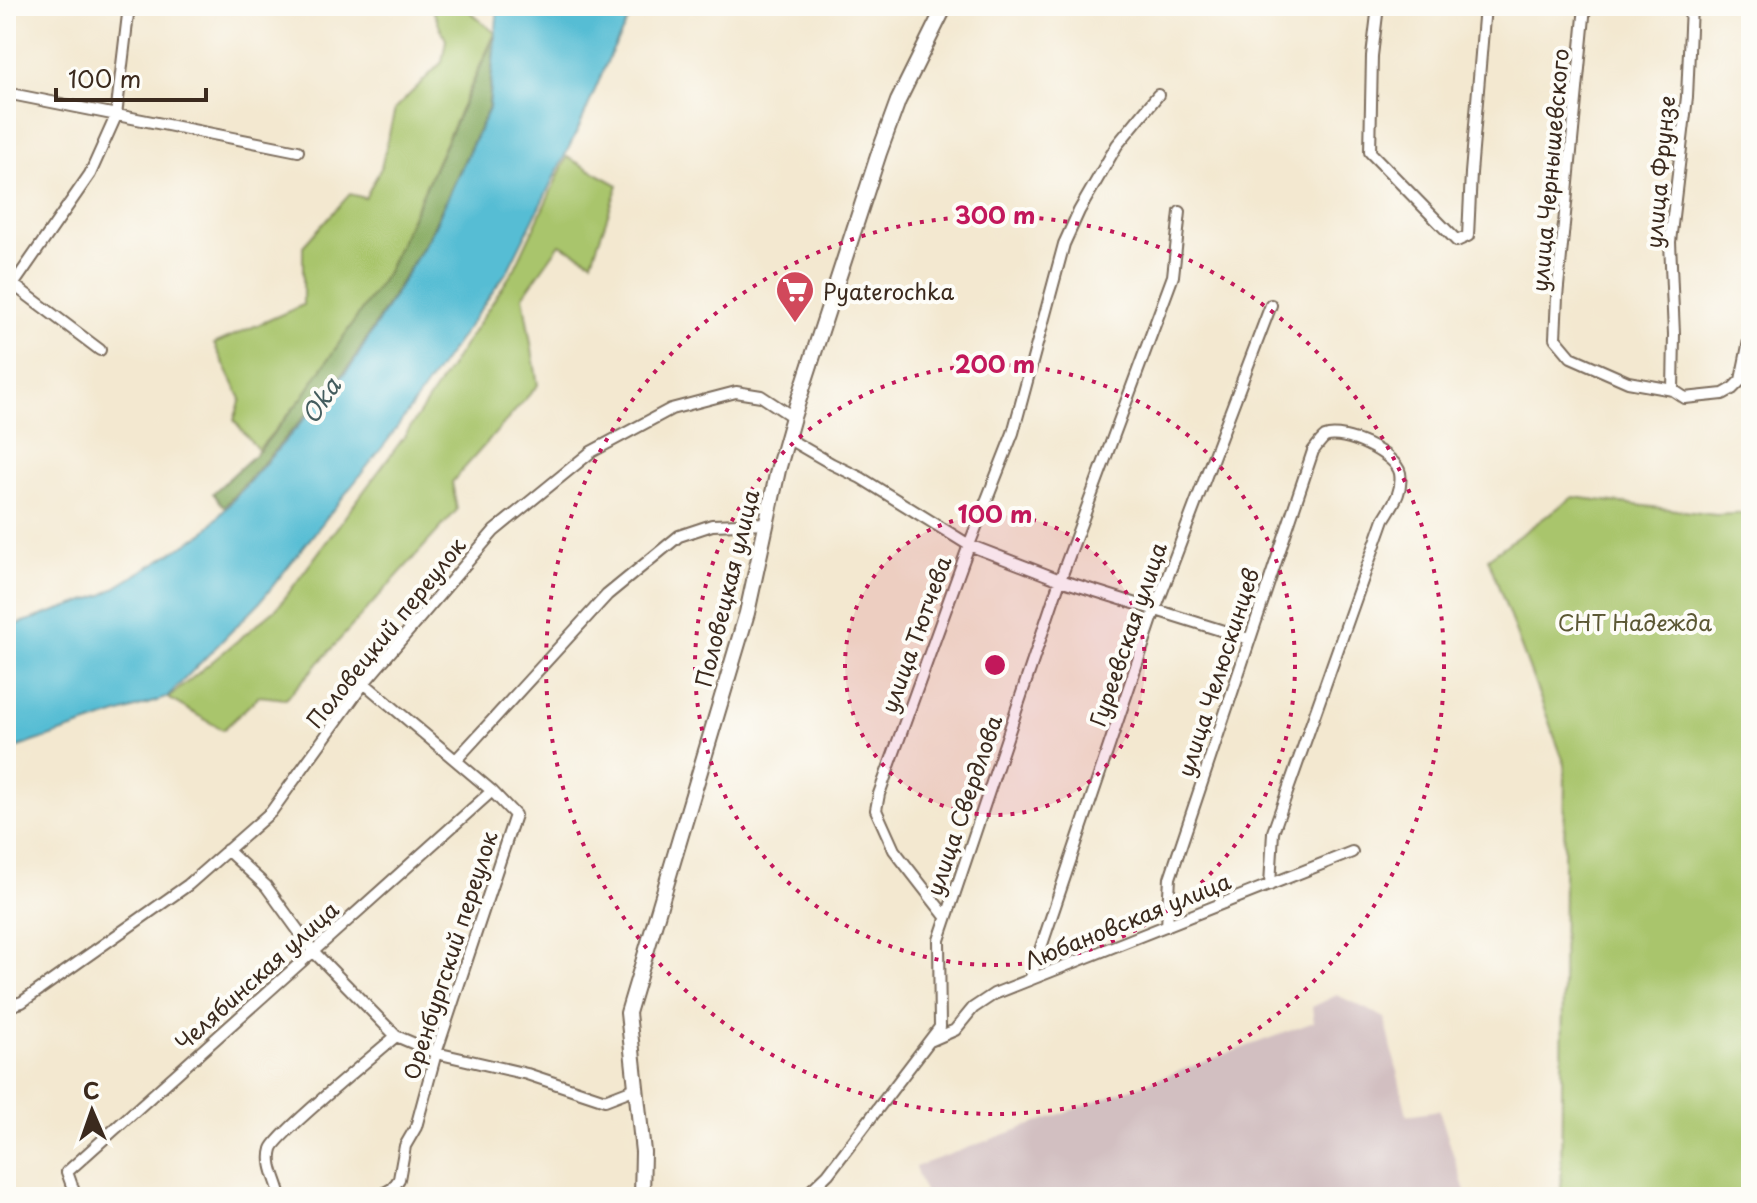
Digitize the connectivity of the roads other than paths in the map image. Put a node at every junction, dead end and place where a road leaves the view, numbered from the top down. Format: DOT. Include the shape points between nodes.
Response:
graph roads {
  1 [pos="129,6"];
  2 [pos="945,6"];
  3 [pos="1378,6"];
  4 [pos="1485,6"];
  5 [pos="1585,6"];
  6 [pos="1691,6"];
  7 [pos="6,93"];
  8 [pos="1158,95"];
  9 [pos="116,116"];
  10 [pos="298,151"];
  11 [pos="1180,212"];
  12 [pos="8,286"];
  13 [pos="1271,305"];
  14 [pos="1751,331"];
  15 [pos="100,350"];
  16 [pos="1673,390"];
  17 [pos="793,417"];
  18 [pos="787,438"];
  19 [pos="767,523"];
  20 [pos="969,545"];
  21 [pos="1060,580"];
  22 [pos="1155,610"];
  23 [pos="1249,639"];
  24 [pos="364,683"];
  25 [pos="456,760"];
  26 [pos="492,791"];
  27 [pos="227,850"];
  28 [pos="1352,852"];
  29 [pos="1270,885"];
  30 [pos="946,917"];
  31 [pos="1167,926"];
  32 [pos="313,951"];
  33 [pos="1030,980"];
  34 [pos="6,1007"];
  35 [pos="396,1036"];
  36 [pos="929,1042"];
  37 [pos="436,1053"];
  38 [pos="636,1088"];
  39 [pos="76,1197"];
  40 [pos="281,1197"];
  41 [pos="377,1197"];
  42 [pos="642,1197"];
  43 [pos="804,1197"];
  1 -- 9 [label="street"];
  2 -- 17 [label="street, Половецкая улица" via="898,101"];
  3 -- 4 [label="street" via="1370,152 1457,241 1468,236"];
  5 -- 16 [label="street, улица Чернышевского" via="1555,338 1571,357 1599,370 1628,382"];
  6 -- 16 [label="street, улица Фрунзе" via="1687,97 1670,242"];
  7 -- 9 [label="street"];
  8 -- 20 [label="street, улица Тютчева" via="1117,145 1064,244 1013,433"];
  9 -- 10 [label="street"];
  9 -- 12 [label="street" via="90,174"];
  11 -- 21 [label="street, улица Свердлова" via="1173,276"];
  12 -- 15 [label="street"];
  13 -- 22 [label="street, Гуреевская улица"];
  14 -- 16 [label="street" via="1741,380 1732,389 1685,398"];
  17 -- 18 [label="street, Половецкая улица"];
  17 -- 24 [label="street, Половецкий переулок" via="761,396 736,392 671,409 591,452 494,531"];
  18 -- 19 [label="street, Половецкая улица"];
  18 -- 20 [label="street"];
  19 -- 25 [label="street" via="712,525 679,536 607,595"];
  19 -- 38 [label="street, Половецкая улица" via="747,613 628,1013"];
  20 -- 21 [label="street"];
  20 -- 30 [label="street, улица Тютчева" via="876,810 894,850"];
  21 -- 22 [label="street"];
  21 -- 30 [label="street, улица Свердлова"];
  22 -- 23 [label="street"];
  22 -- 33 [label="street, Гуреевская улица"];
  23 -- 29 [label="street, улица Челюскинцев" via="1313,451 1324,438 1339,435 1390,459 1400,470 1399,493 1384,519 1273,832"];
  23 -- 31 [label="street, улица Челюскинцев" via="1170,878"];
  24 -- 25 [label="street, Оренбургский переулок"];
  24 -- 27 [label="street, Половецкий переулок" via="271,812"];
  25 -- 26 [label="street, Оренбургский переулок"];
  26 -- 32 [label="street, Челябинская улица"];
  26 -- 37 [label="street, Оренбургский переулок" via="515,815"];
  27 -- 32 [label="street" via="266,886"];
  27 -- 34 [label="street, Половецкий переулок" via="188,885 22,1002"];
  28 -- 29 [label="street, Любановская улица"];
  29 -- 31 [label="street, Любановская улица"];
  30 -- 36 [label="street, улица Свердлова" via="939,940 940,1027"];
  31 -- 33 [label="street, Любановская улица"];
  32 -- 35 [label="street"];
  32 -- 39 [label="street, Челябинская улица" via="67,1172"];
  33 -- 36 [label="street, Любановская улица" via="994,994 955,1030"];
  35 -- 37 [label="street"];
  35 -- 40 [label="street" via="272,1146 270,1165"];
  36 -- 43 [label="street, улица Свердлова" via="828,1174"];
  37 -- 38 [label="street" via="527,1074 605,1100"];
  37 -- 41 [label="street, Оренбургский переулок" via="399,1179"];
  38 -- 42 [label="street, Половецкая улица"];
}
